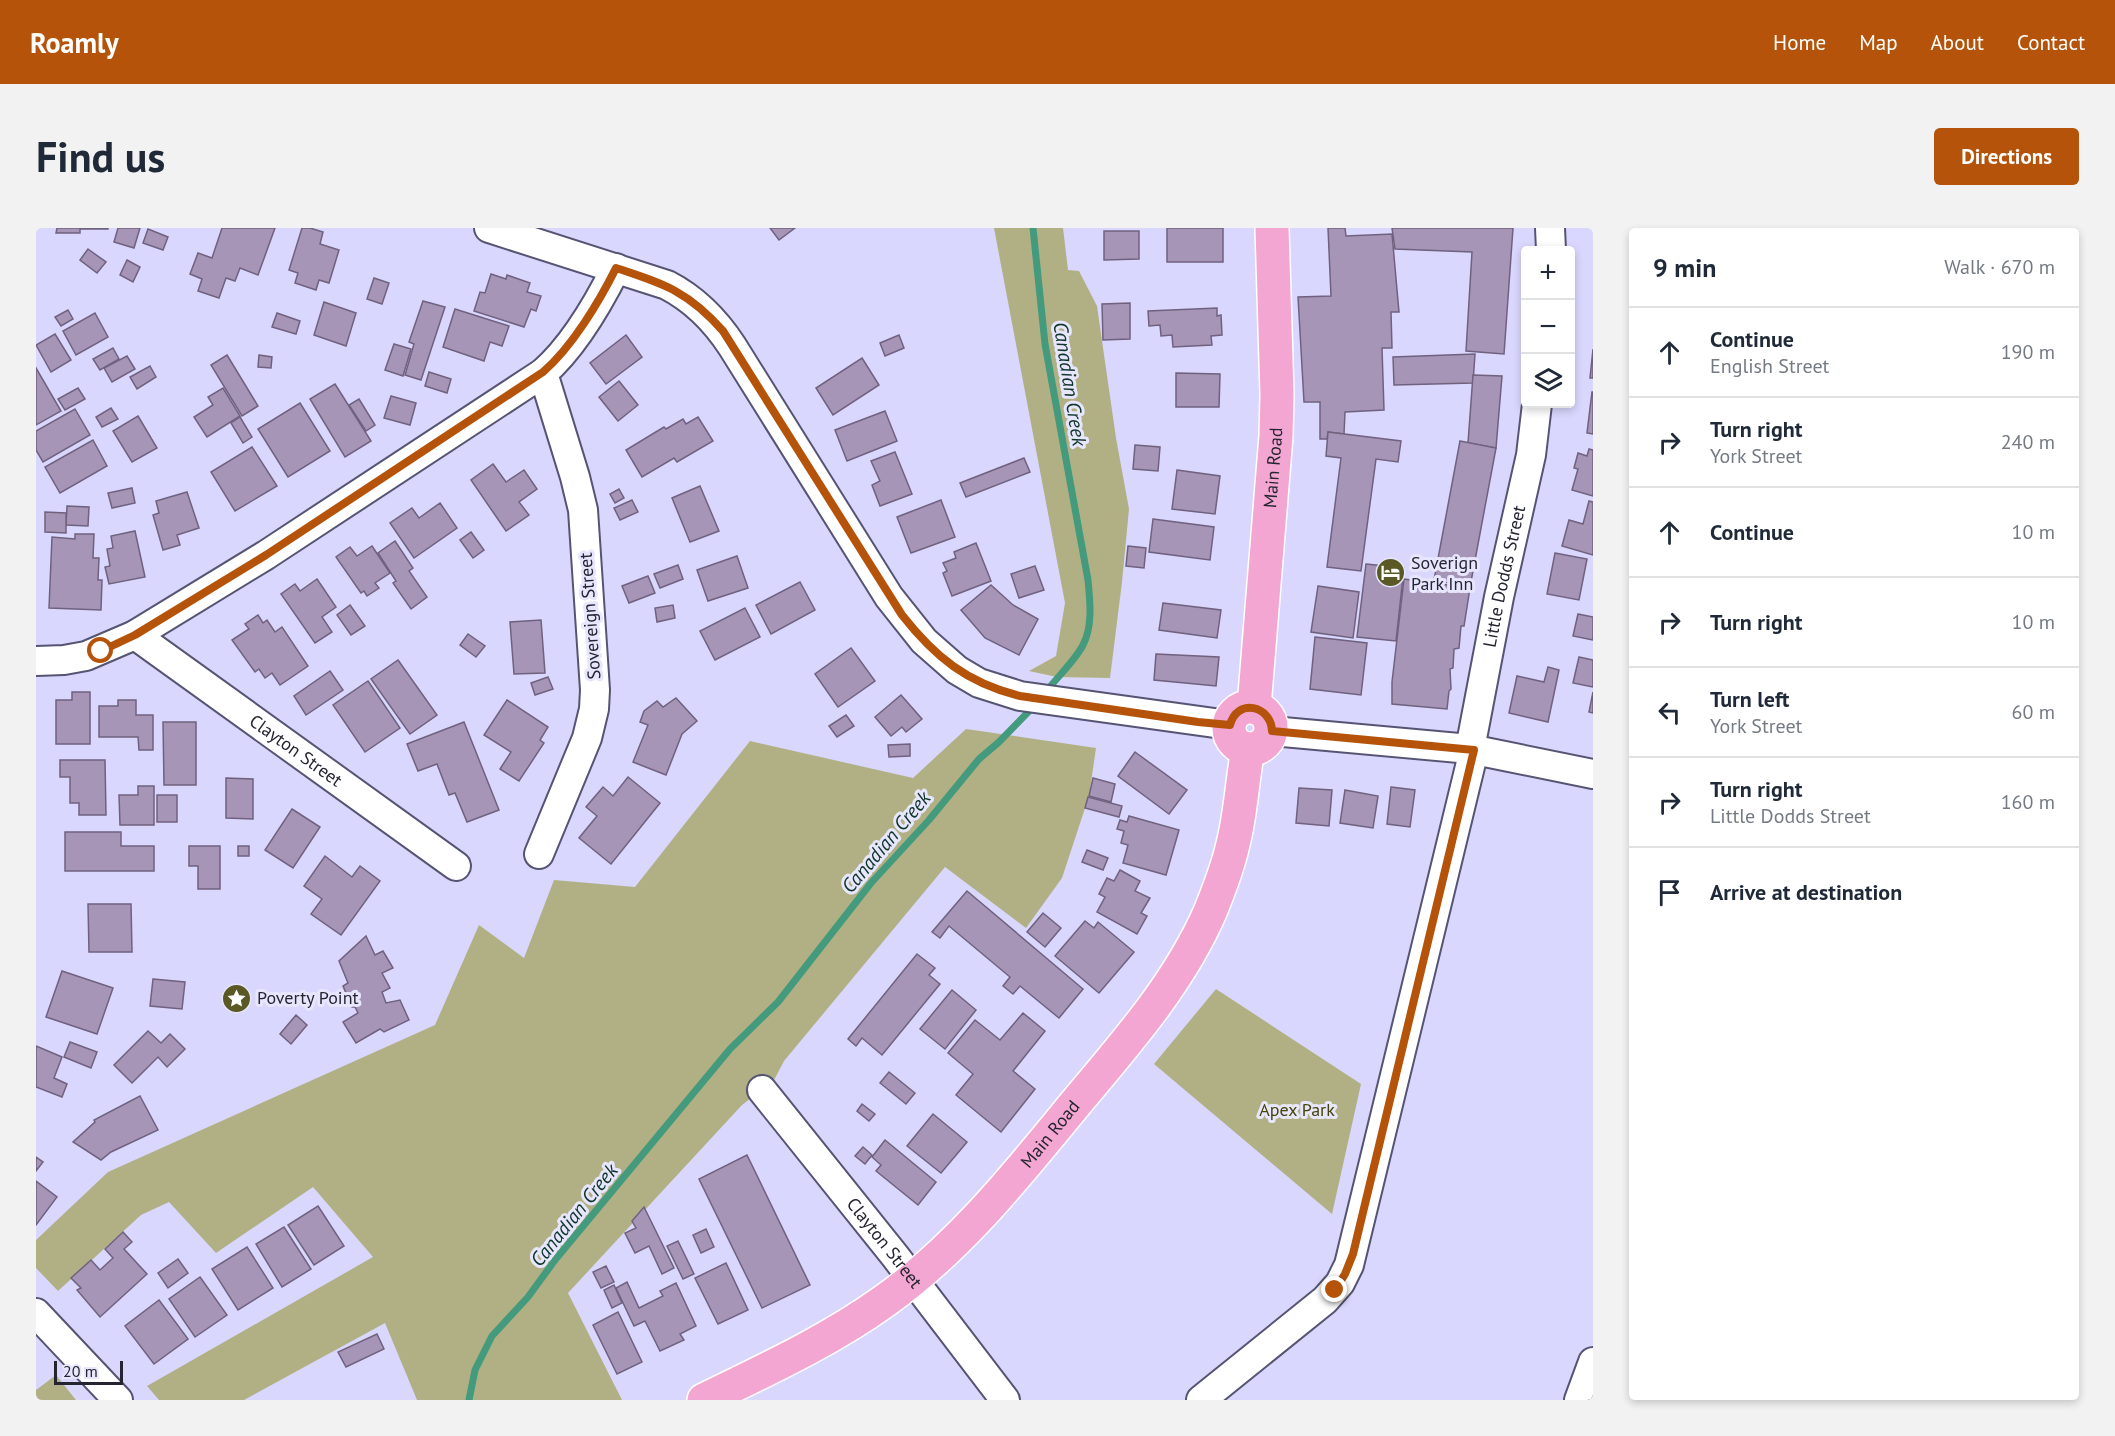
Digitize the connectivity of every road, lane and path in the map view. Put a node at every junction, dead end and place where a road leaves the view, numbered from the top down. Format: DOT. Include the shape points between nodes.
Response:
graph roads {
  1 [pos="489,228"];
  2 [pos="1272,228"];
  3 [pos="1550,228"];
  4 [pos="1551,246"];
  5 [pos="616,268"];
  6 [pos="543,372"];
  7 [pos="1537,408"];
  8 [pos="135,635"];
  9 [pos="36,661"];
  10 [pos="1251,728"];
  11 [pos="1472,749"];
  12 [pos="1593,774"];
  13 [pos="539,854"];
  14 [pos="456,866"];
  15 [pos="762,1090"];
  16 [pos="912,1279"];
  17 [pos="36,1313"];
  18 [pos="1593,1362"];
  19 [pos="118,1400"];
  20 [pos="704,1400"];
  21 [pos="1005,1400"];
  22 [pos="1201,1400"];
  23 [pos="1578,1400"];
  1 -- 5 [label="street"];
  2 -- 10 [label="main road, Main Road" via="1276,436"];
  3 -- 4 [label="street"];
  5 -- 6 [label="street" via="589,316"];
  5 -- 10 [label="street" via="678,291 707,314 732,345 889,597 933,651 967,676 1020,696"];
  6 -- 8 [label="street" via="285,542"];
  6 -- 13 [label="street, Sovereign Street" via="583,510 595,690 587,738"];
  7 -- 11 [label="street, Little Dodds Street" via="1531,455 1500,589"];
  8 -- 9 [label="street" via="86,656"];
  8 -- 14 [label="street, Clayton Street"];
  10 -- 11 [label="street"];
  10 -- 16 [label="main road, Main Road" via="1233,844 1203,927 1179,971 1130,1038 1008,1184"];
  11 -- 12 [label="street"];
  11 -- 22 [label="street, Little Dodds Street" via="1349,1265 1325,1300"];
  15 -- 16 [label="street, Clayton Street"];
  16 -- 20 [label="main road, Main Road" via="821,1341"];
  16 -- 21 [label="street, Clayton Street"];
  17 -- 19 [label="street"];
  18 -- 23 [label="street"];
}
